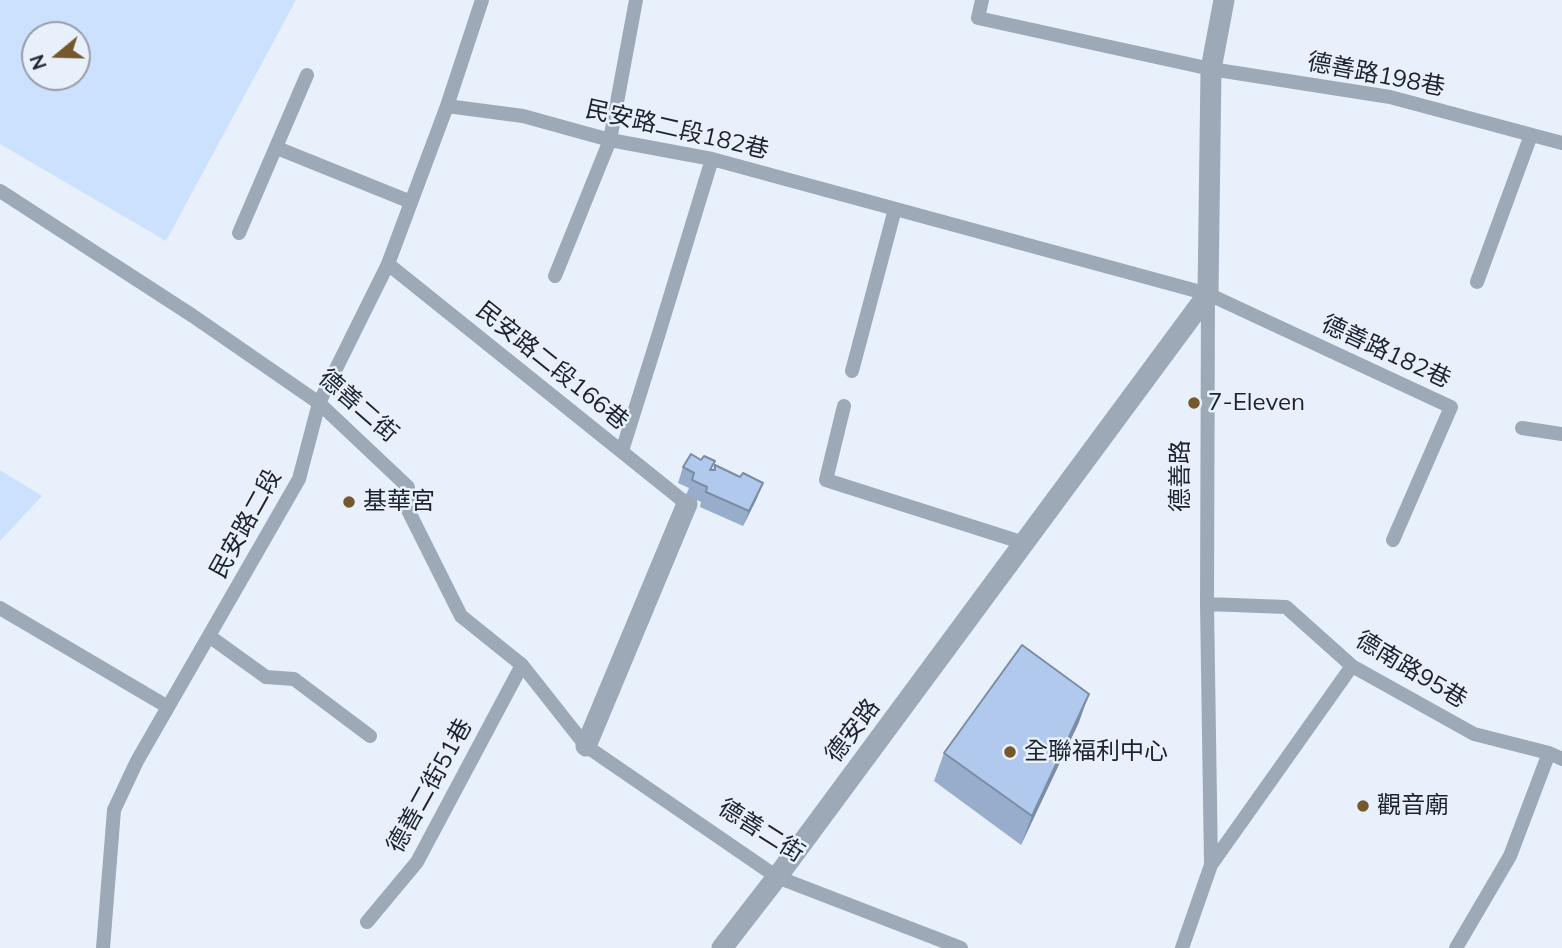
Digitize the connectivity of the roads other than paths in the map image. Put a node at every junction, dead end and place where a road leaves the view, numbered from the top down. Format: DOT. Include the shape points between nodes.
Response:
graph roads {
  1 [pos="482,0"];
  2 [pos="636,0"];
  3 [pos="982,0"];
  4 [pos="1224,0"];
  5 [pos="1211,69"];
  6 [pos="307,75"];
  7 [pos="447,106"];
  8 [pos="1531,135"];
  9 [pos="610,139"];
  10 [pos="1562,143"];
  11 [pos="277,148"];
  12 [pos="712,159"];
  13 [pos="0,191"];
  14 [pos="411,202"];
  15 [pos="895,209"];
  16 [pos="239,233"];
  17 [pos="388,264"];
  18 [pos="555,276"];
  19 [pos="1477,282"];
  20 [pos="1208,294"];
  21 [pos="852,371"];
  22 [pos="319,403"];
  23 [pos="844,406"];
  24 [pos="1522,428"];
  25 [pos="1562,434"];
  26 [pos="622,451"];
  27 [pos="687,504"];
  28 [pos="1393,540"];
  29 [pos="1024,543"];
  30 [pos="1207,604"];
  31 [pos="0,608"];
  32 [pos="209,636"];
  33 [pos="522,665"];
  34 [pos="1352,666"];
  35 [pos="168,707"];
  36 [pos="370,737"];
  37 [pos="586,746"];
  38 [pos="1555,756"];
  39 [pos="1211,865"];
  40 [pos="777,877"];
  41 [pos="367,922"];
  42 [pos="958,947"];
  43 [pos="103,948"];
  44 [pos="722,948"];
  45 [pos="1182,948"];
  46 [pos="1457,948"];
  1 -- 7 [label="lane, 民安路二段"];
  2 -- 9 [label="lane"];
  3 -- 5 [label="lane, 德善路198巷" via="978,18"];
  4 -- 5 [label="street, 德善路"];
  5 -- 8 [label="lane, 德善路198巷" via="1390,97"];
  5 -- 20 [label="street, 德善路"];
  6 -- 11 [label="lane"];
  7 -- 9 [label="lane, 民安路二段182巷" via="523,116"];
  7 -- 14 [label="lane, 民安路二段"];
  8 -- 10 [label="lane, 德善路198巷"];
  8 -- 19 [label="lane"];
  9 -- 12 [label="lane, 民安路二段182巷"];
  9 -- 18 [label="lane"];
  11 -- 14 [label="lane"];
  11 -- 16 [label="lane"];
  12 -- 15 [label="lane, 民安路二段182巷"];
  12 -- 26 [label="lane"];
  13 -- 22 [label="lane, 德善二街"];
  14 -- 17 [label="lane, 民安路二段"];
  15 -- 20 [label="lane, 民安路二段182巷"];
  15 -- 21 [label="lane"];
  17 -- 22 [label="lane, 民安路二段"];
  17 -- 26 [label="lane, 民安路二段166巷"];
  20 -- 28 [label="lane, 德善路182巷" via="1451,407"];
  20 -- 29 [label="street, 德安路"];
  20 -- 30 [label="lane, 德善路"];
  22 -- 32 [label="lane, 民安路二段" via="299,479"];
  22 -- 33 [label="lane, 德善二街" via="408,487 408,510 461,616"];
  23 -- 29 [label="lane" via="826,480"];
  24 -- 25 [label="lane"];
  26 -- 27 [label="lane, 民安路二段166巷"];
  27 -- 37 [label="street"];
  29 -- 40 [label="street, 德安路"];
  30 -- 34 [label="lane, 德南路95巷" via="1286,607"];
  30 -- 39 [label="lane, 德善路"];
  31 -- 35 [label="lane"];
  32 -- 35 [label="lane, 民安路二段"];
  32 -- 36 [label="lane" via="266,677 294,679"];
  33 -- 37 [label="lane, 德善二街"];
  33 -- 41 [label="lane, 德善二街51巷" via="417,862"];
  34 -- 38 [label="lane, 德南路95巷" via="1474,733"];
  34 -- 39 [label="lane"];
  35 -- 43 [label="lane, 民安路二段" via="114,810"];
  37 -- 40 [label="lane, 德善二街"];
  38 -- 46 [label="lane" via="1510,856"];
  39 -- 45 [label="lane, 德善路"];
  40 -- 42 [label="lane, 德善二街"];
  40 -- 44 [label="street, 德安路"];
}
